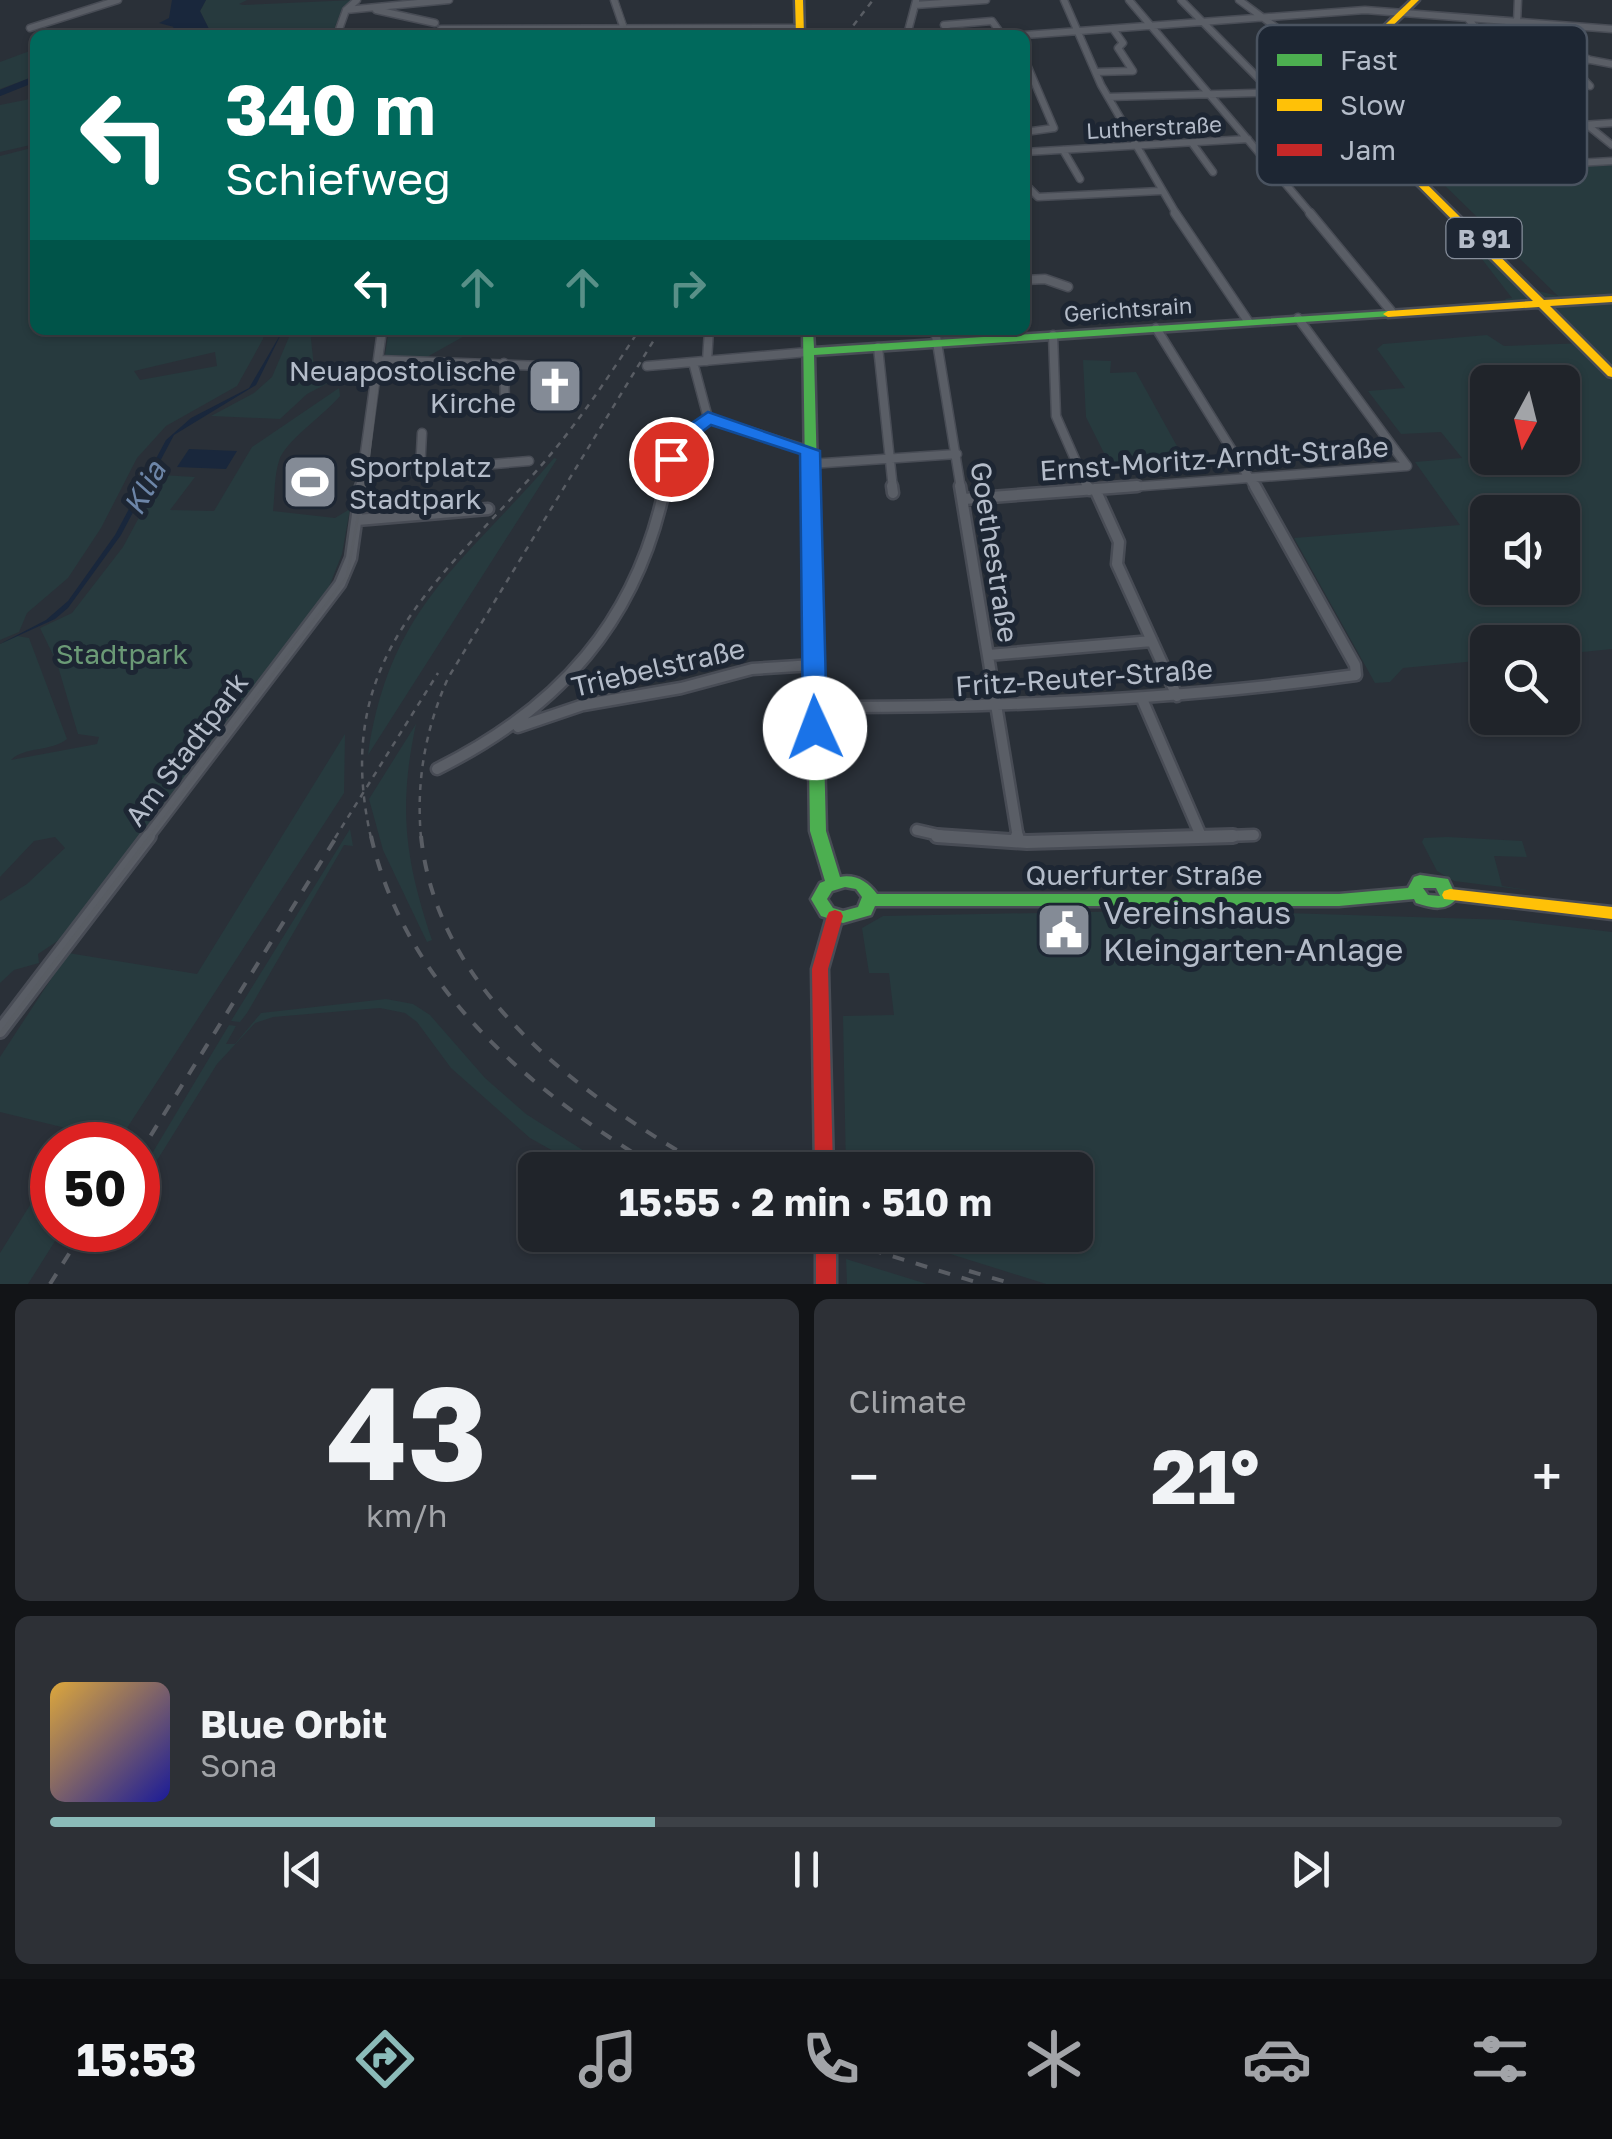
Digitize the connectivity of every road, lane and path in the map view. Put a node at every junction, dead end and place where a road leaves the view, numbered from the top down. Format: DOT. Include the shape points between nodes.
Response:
graph roads {
  1 [pos="118,0"];
  2 [pos="449,0"];
  3 [pos="614,0"];
  4 [pos="799,0"];
  5 [pos="986,0"];
  6 [pos="1066,0"];
  7 [pos="1129,0"];
  8 [pos="1180,0"];
  9 [pos="1239,0"];
  10 [pos="1426,0"];
  11 [pos="1518,0"];
  12 [pos="420,2"];
  13 [pos="916,2"];
  14 [pos="352,5"];
  15 [pos="1411,9"];
  16 [pos="370,10"];
  17 [pos="1260,18"];
  18 [pos="1468,18"];
  19 [pos="435,22"];
  20 [pos="1205,22"];
  21 [pos="1516,22"];
  22 [pos="1268,25"];
  23 [pos="1475,25"];
  24 [pos="1557,25"];
  25 [pos="1155,26"];
  26 [pos="1587,27"];
  27 [pos="30,28"];
  28 [pos="1113,29"];
  29 [pos="1612,29"];
  30 [pos="339,30"];
  31 [pos="439,30"];
  32 [pos="553,30"];
  33 [pos="582,30"];
  34 [pos="624,30"];
  35 [pos="800,30"];
  36 [pos="908,30"];
  37 [pos="948,30"];
  38 [pos="998,30"];
  39 [pos="1075,32"];
  40 [pos="1030,35"];
  41 [pos="1588,59"];
  42 [pos="1612,64"];
  43 [pos="1030,72"];
  44 [pos="1096,72"];
  45 [pos="1257,76"];
  46 [pos="1587,83"];
  47 [pos="1590,86"];
  48 [pos="1257,89"];
  49 [pos="1257,91"];
  50 [pos="1210,92"];
  51 [pos="1107,94"];
  52 [pos="1030,95"];
  53 [pos="1039,95"];
  54 [pos="1612,123"];
  55 [pos="1587,124"];
  56 [pos="1587,125"];
  57 [pos="1030,131"];
  58 [pos="1248,140"];
  59 [pos="1192,142"];
  60 [pos="1133,146"];
  61 [pos="1612,146"];
  62 [pos="1063,150"];
  63 [pos="1257,151"];
  64 [pos="1030,152"];
  65 [pos="1612,161"];
  66 [pos="1587,162"];
  67 [pos="1213,172"];
  68 [pos="1080,179"];
  69 [pos="1285,185"];
  70 [pos="1421,185"];
  71 [pos="1429,185"];
  72 [pos="1030,189"];
  73 [pos="1160,191"];
  74 [pos="1030,280"];
  75 [pos="1068,287"];
  76 [pos="1612,300"];
  77 [pos="1546,303"];
  78 [pos="1390,311"];
  79 [pos="1298,318"];
  80 [pos="1248,321"];
  81 [pos="1156,328"];
  82 [pos="381,335"];
  83 [pos="709,335"];
  84 [pos="808,335"];
  85 [pos="1052,335"];
  86 [pos="936,336"];
  87 [pos="878,347"];
  88 [pos="808,352"];
  89 [pos="378,360"];
  90 [pos="1612,360"];
  91 [pos="707,361"];
  92 [pos="693,362"];
  93 [pos="504,363"];
  94 [pos="648,366"];
  95 [pos="569,367"];
  96 [pos="1612,374"];
  97 [pos="505,407"];
  98 [pos="708,418"];
  99 [pos="422,432"];
  100 [pos="957,454"];
  101 [pos="810,458"];
  102 [pos="887,459"];
  103 [pos="528,461"];
  104 [pos="420,471"];
  105 [pos="364,475"];
  106 [pos="1250,478"];
  107 [pos="1092,490"];
  108 [pos="892,493"];
  109 [pos="964,499"];
  110 [pos="488,509"];
  111 [pos="356,520"];
  112 [pos="1152,641"];
  113 [pos="988,655"];
  114 [pos="814,665"];
  115 [pos="1177,696"];
  116 [pos="1142,698"];
  117 [pos="814,707"];
  118 [pos="998,708"];
  119 [pos="516,727"];
  120 [pos="437,769"];
  121 [pos="917,830"];
  122 [pos="1254,835"];
  123 [pos="1201,836"];
  124 [pos="1018,840"];
  125 [pos="834,882"];
  126 [pos="870,900"];
  127 [pos="1612,913"];
  128 [pos="835,916"];
  129 [pos="0,1030"];
  130 [pos="824,1152"];
  131 [pos="826,1252"];
  132 [pos="826,1284"];
  1 -- 27 [label="street"];
  2 -- 12 [label="street"];
  3 -- 34 [label="street"];
  4 -- 35 [label="main road"];
  5 -- 13 [label="street"];
  6 -- 39 [label="street"];
  7 -- 25 [label="street"];
  8 -- 20 [label="street"];
  9 -- 17 [label="street"];
  10 -- 15 [label="main road, B 91"];
  11 -- 21 [label="street"];
  12 -- 16 [label="street"];
  12 -- 19 [label="street"];
  13 -- 36 [label="street"];
  14 -- 16 [label="street"];
  14 -- 30 [label="street"];
  15 -- 17 [label="street"];
  15 -- 18 [label="street"];
  16 -- 19 [label="street"];
  17 -- 20 [label="street"];
  17 -- 22 [label="street"];
  18 -- 21 [label="street"];
  18 -- 23 [label="street"];
  19 -- 31 [label="street"];
  20 -- 25 [label="street"];
  20 -- 45 [label="street"];
  21 -- 24 [label="street"];
  25 -- 28 [label="street"];
  25 -- 50 [label="street"];
  26 -- 29 [label="street"];
  28 -- 39 [label="street"];
  28 -- 44 [label="street" via="1133,71"];
  32 -- 33 [label="street"];
  37 -- 38 [label="street" via="944,25 992,21"];
  39 -- 40 [label="street"];
  39 -- 44 [label="street"];
  41 -- 42 [label="street"];
  43 -- 53 [label="street"];
  44 -- 51 [label="street"];
  46 -- 47 [label="street"];
  48 -- 50 [label="street"];
  49 -- 50 [label="street"];
  50 -- 51 [label="street"];
  50 -- 58 [label="street"];
  51 -- 60 [label="street"];
  52 -- 53 [label="street"];
  53 -- 57 [label="street" via="1054,128"];
  54 -- 55 [label="street"];
  56 -- 61 [label="street"];
  58 -- 59 [label="street, Lutherstraße"];
  58 -- 63 [label="street"];
  59 -- 60 [label="street, Lutherstraße"];
  59 -- 67 [label="street"];
  60 -- 62 [label="street, Lutherstraße"];
  60 -- 73 [label="street"];
  62 -- 64 [label="street, Lutherstraße"];
  62 -- 68 [label="street, Lutherstraße"];
  65 -- 66 [label="street"];
  69 -- 78 [label="street"];
  70 -- 77 [label="main road, B 91"];
  71 -- 77 [label="main road, B 91"];
  72 -- 73 [label="street" via="1038,197"];
  73 -- 80 [label="street"];
  74 -- 75 [label="street"];
  76 -- 77 [label="main road, Gerichtsrain"];
  77 -- 78 [label="main road, Gerichtsrain"];
  77 -- 90 [label="main road, B 91"];
  77 -- 96 [label="main road, B 91"];
  78 -- 79 [label="main road, Gerichtsrain"];
  79 -- 80 [label="main road, Gerichtsrain"];
  79 -- 106 [label="street, Ernst-Moritz-Arndt-Straße" via="1407,466"];
  80 -- 81 [label="main road, Gerichtsrain"];
  81 -- 85 [label="main road, Gerichtsrain"];
  81 -- 106 [label="street"];
  82 -- 89 [label="street, Am Stadtpark"];
  83 -- 91 [label="street"];
  84 -- 88 [label="main road"];
  85 -- 86 [label="main road, Gerichtsrain"];
  85 -- 107 [label="street" via="1056,416"];
  86 -- 87 [label="main road, Gerichtsrain"];
  86 -- 100 [label="street, Goethestraße"];
  87 -- 88 [label="main road, Gerichtsrain"];
  87 -- 102 [label="street"];
  88 -- 91 [label="street, Gerichtsrain"];
  88 -- 101 [label="main road"];
  89 -- 93 [label="street"];
  89 -- 105 [label="street, Am Stadtpark"];
  91 -- 92 [label="street, Gerichtsrain"];
  92 -- 94 [label="street, Gerichtsrain"];
  92 -- 98 [label="street"];
  93 -- 95 [label="street"];
  93 -- 97 [label="street"];
  98 -- 101 [label="street"];
  98 -- 119 [label="street" via="682,438 671,459 651,546 615,617 570,676"];
  99 -- 104 [label="street"];
  100 -- 102 [label="street"];
  100 -- 109 [label="street, Goethestraße"];
  101 -- 102 [label="street"];
  101 -- 114 [label="main road"];
  102 -- 108 [label="street"];
  103 -- 104 [label="street"];
  104 -- 105 [label="street"];
  105 -- 111 [label="street, Am Stadtpark"];
  106 -- 107 [label="street, Ernst-Moritz-Arndt-Straße"];
  106 -- 115 [label="street, Fritz-Reuter-Straße" via="1356,675"];
  107 -- 109 [label="street, Ernst-Moritz-Arndt-Straße"];
  107 -- 112 [label="street" via="1119,542 1117,564"];
  109 -- 113 [label="street, Goethestraße"];
  110 -- 111 [label="street"];
  111 -- 129 [label="street, Am Stadtpark" via="348,567 335,592"];
  112 -- 113 [label="street"];
  112 -- 115 [label="street"];
  113 -- 118 [label="street, Goethestraße"];
  114 -- 117 [label="main road"];
  114 -- 119 [label="street, Triebelstraße" via="752,669 583,705"];
  115 -- 116 [label="street, Fritz-Reuter-Straße"];
  116 -- 118 [label="street, Fritz-Reuter-Straße"];
  116 -- 123 [label="street"];
  117 -- 118 [label="street, Fritz-Reuter-Straße"];
  117 -- 125 [label="main road" via="818,831"];
  118 -- 124 [label="street, Goethestraße"];
  119 -- 120 [label="street"];
  121 -- 124 [label="street" via="941,839"];
  122 -- 123 [label="street"];
  123 -- 124 [label="street"];
  125 -- 126 [label="main road" via="861,885"];
  125 -- 128 [label="main road" via="820,899"];
  126 -- 127 [label="main road, Querfurter Straße" via="1339,900 1417,893 1416,884 1431,879 1450,895"];
  126 -- 128 [label="main road" via="861,913"];
  128 -- 130 [label="main road" via="820,969"];
  131 -- 132 [label="main road"];
}
